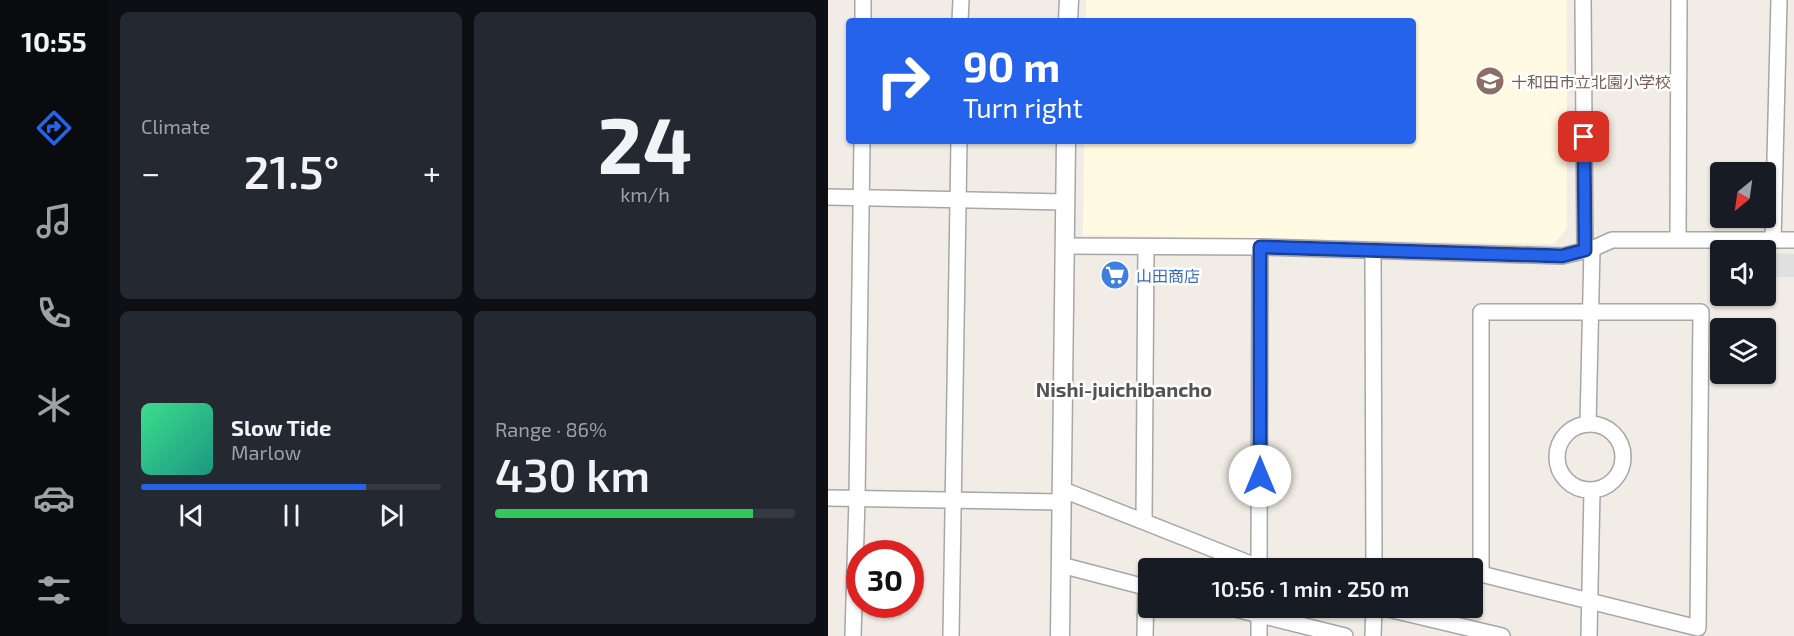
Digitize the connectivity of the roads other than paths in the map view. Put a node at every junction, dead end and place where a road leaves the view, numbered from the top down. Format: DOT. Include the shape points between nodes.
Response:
graph roads {
  1 [pos="863,0"];
  2 [pos="961,0"];
  3 [pos="1069,0"];
  4 [pos="1583,0"];
  5 [pos="1679,0"];
  6 [pos="1779,0"];
  7 [pos="863,18"];
  8 [pos="960,18"];
  9 [pos="1068,18"];
  10 [pos="862,144"];
  11 [pos="959,144"];
  12 [pos="1066,144"];
  13 [pos="828,197"];
  14 [pos="861,197"];
  15 [pos="958,199"];
  16 [pos="1065,202"];
  17 [pos="1678,239"];
  18 [pos="1773,240"];
  19 [pos="1776,240"];
  20 [pos="1794,240"];
  21 [pos="1065,246"];
  22 [pos="1146,247"];
  23 [pos="1260,247"];
  24 [pos="1588,250"];
  25 [pos="1373,251"];
  26 [pos="1592,312"];
  27 [pos="1588,424"];
  28 [pos="1592,491"];
  29 [pos="1062,496"];
  30 [pos="828,498"];
  31 [pos="857,499"];
  32 [pos="952,499"];
  33 [pos="1144,521"];
  34 [pos="1235,558"];
  35 [pos="1260,558"];
  36 [pos="1374,558"];
  37 [pos="1061,565"];
  38 [pos="1138,585"];
  39 [pos="1588,602"];
  40 [pos="1146,618"];
  41 [pos="1259,618"];
  42 [pos="1283,618"];
  43 [pos="1374,618"];
  44 [pos="1426,618"];
  45 [pos="853,636"];
  46 [pos="951,636"];
  47 [pos="1060,636"];
  48 [pos="1145,636"];
  49 [pos="1259,636"];
  50 [pos="1344,636"];
  51 [pos="1373,636"];
  52 [pos="1502,636"];
  53 [pos="1588,636"];
  1 -- 7 [label="street"];
  2 -- 8 [label="street"];
  3 -- 9 [label="street"];
  4 -- 24 [label="street"];
  5 -- 17 [label="street"];
  6 -- 18 [label="street"];
  10 -- 14 [label="street"];
  11 -- 15 [label="street"];
  12 -- 16 [label="street"];
  13 -- 14 [label="street"];
  14 -- 15 [label="street"];
  14 -- 31 [label="street"];
  15 -- 16 [label="street"];
  15 -- 32 [label="street"];
  16 -- 21 [label="street"];
  17 -- 18 [label="street"];
  17 -- 24 [label="street" via="1612,240"];
  19 -- 20 [label="street"];
  21 -- 22 [label="street"];
  21 -- 29 [label="street"];
  22 -- 23 [label="street"];
  22 -- 33 [label="street"];
  23 -- 25 [label="street"];
  23 -- 35 [label="street"];
  24 -- 25 [label="street" via="1562,256"];
  24 -- 26 [label="street"];
  25 -- 36 [label="street"];
  26 -- 27 [label="street"];
  26 -- 39 [label="street" via="1481,312 1480,574"];
  26 -- 39 [label="street" via="1701,312 1698,628"];
  27 -- 28 [label="street" via="1567,433 1557,453 1562,476 1581,490"];
  27 -- 28 [label="street" via="1609,429 1622,446 1624,456 1619,476 1602,489"];
  28 -- 39 [label="street"];
  29 -- 32 [label="street"];
  29 -- 33 [label="street"];
  29 -- 37 [label="street"];
  30 -- 31 [label="street"];
  31 -- 32 [label="street"];
  31 -- 45 [label="street"];
  32 -- 46 [label="street"];
  33 -- 34 [label="street"];
  37 -- 38 [label="street"];
  37 -- 47 [label="street"];
  39 -- 53 [label="street"];
  40 -- 48 [label="street"];
  41 -- 49 [label="street"];
  42 -- 50 [label="street"];
  43 -- 51 [label="street"];
  44 -- 52 [label="street"];
}
